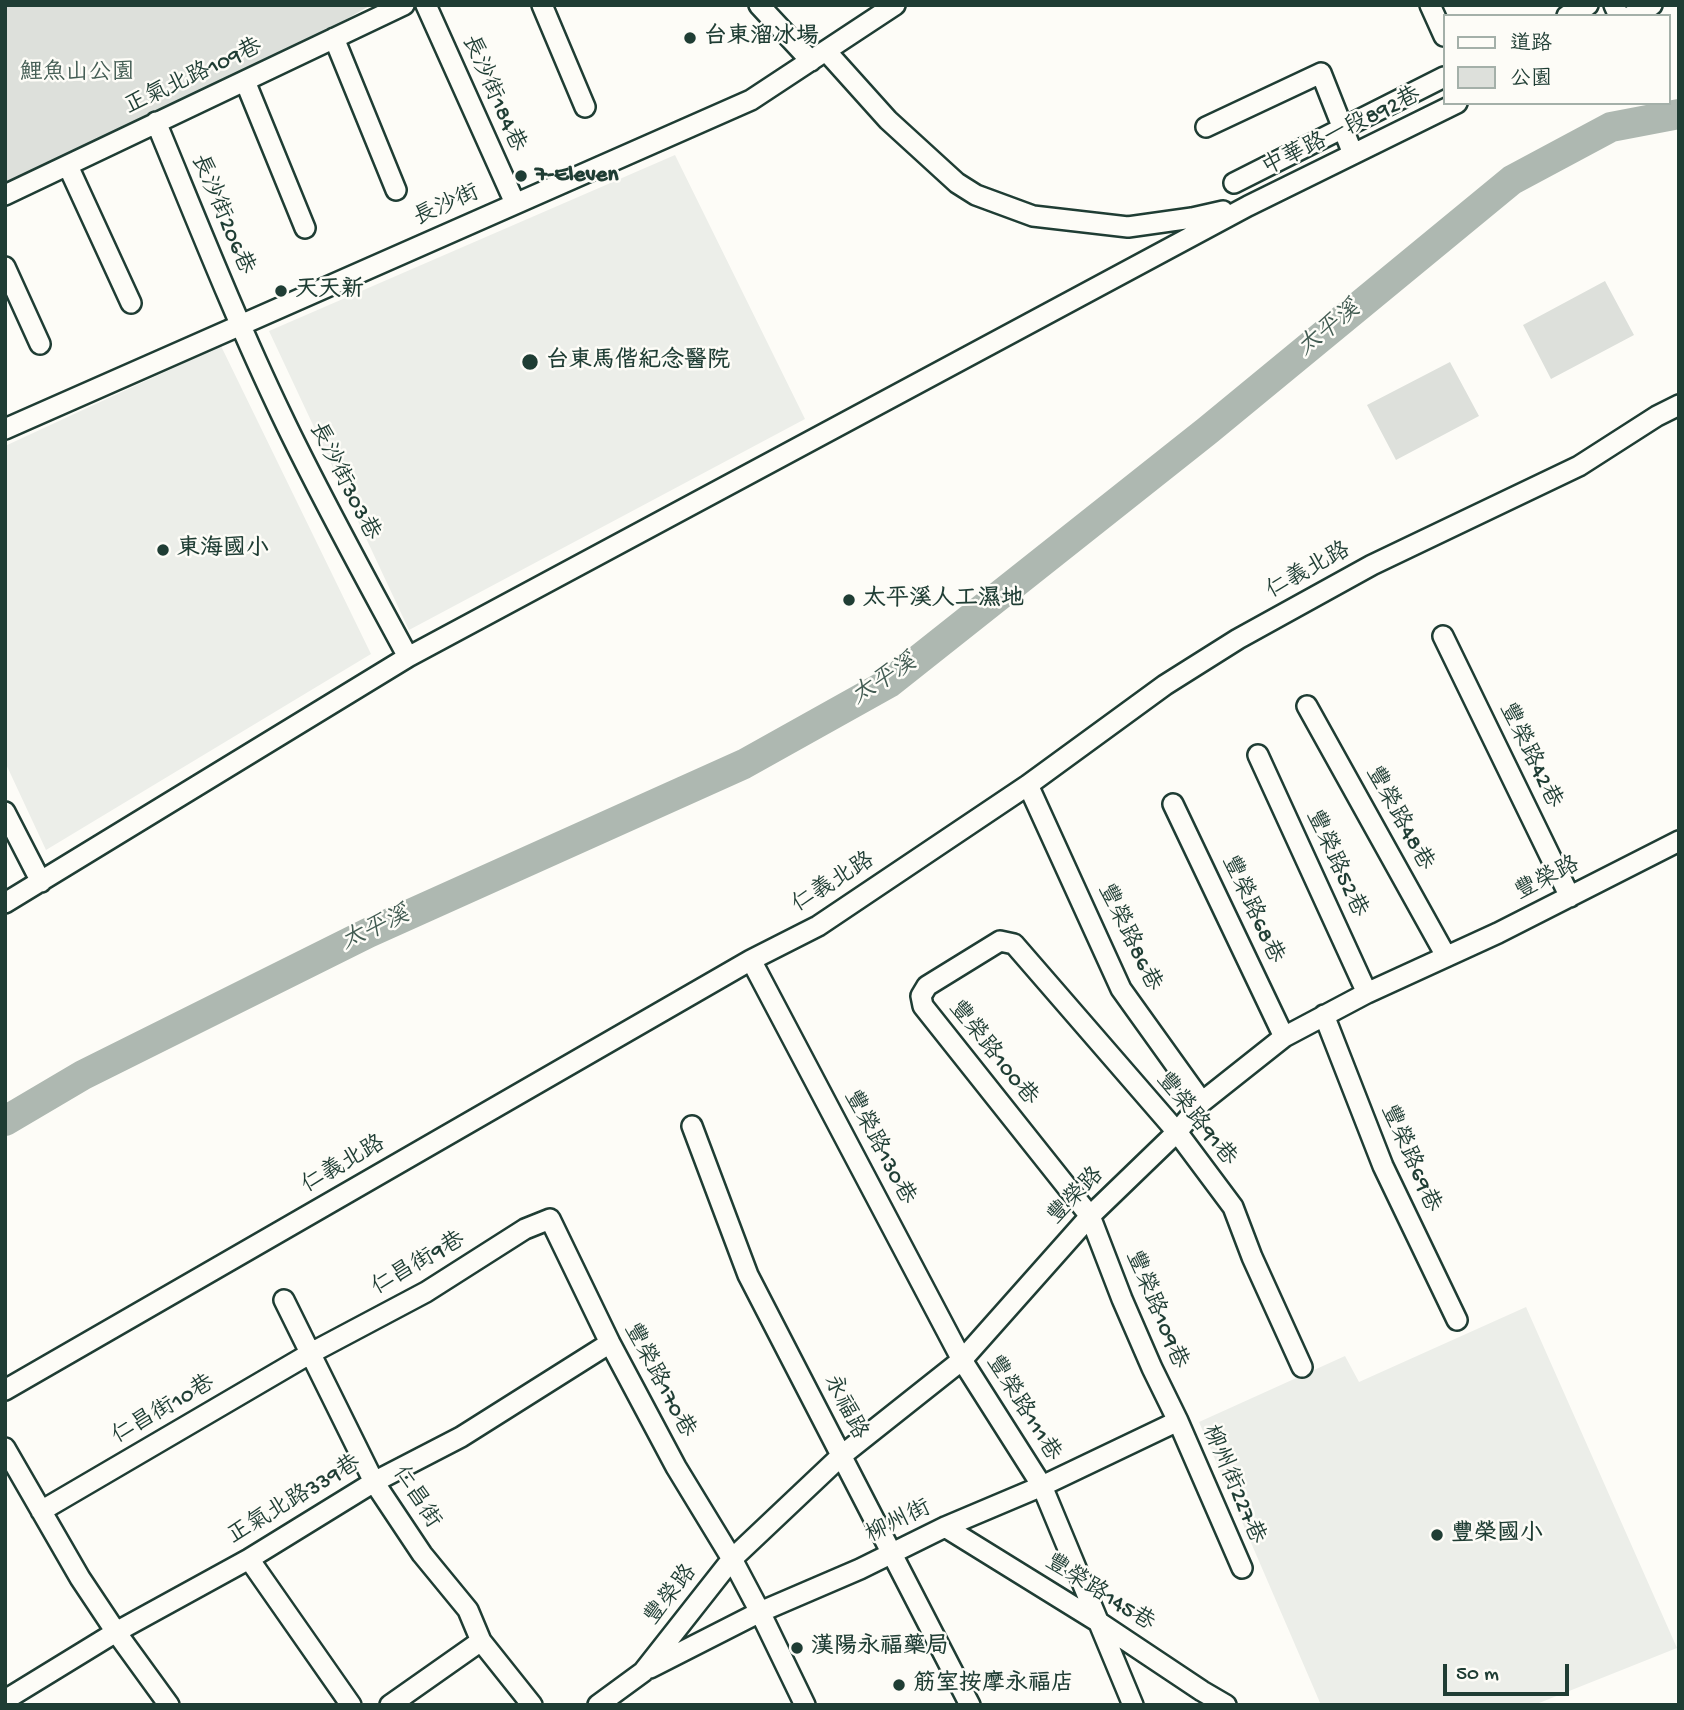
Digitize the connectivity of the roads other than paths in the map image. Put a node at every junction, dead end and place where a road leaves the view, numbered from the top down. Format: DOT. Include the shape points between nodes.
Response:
graph roads {
  1 [pos="404,5"];
  2 [pos="426,5"];
  3 [pos="760,5"];
  4 [pos="895,5"];
  5 [pos="1430,5"];
  6 [pos="1588,5"];
  7 [pos="1652,5"];
  8 [pos="548,7"];
  9 [pos="1571,14"];
  10 [pos="1635,14"];
  11 [pos="1442,32"];
  12 [pos="334,38"];
  13 [pos="818,56"];
  14 [pos="1442,79"];
  15 [pos="245,80"];
  16 [pos="1453,105"];
  17 [pos="585,107"];
  18 [pos="156,122"];
  19 [pos="1206,127"];
  20 [pos="1343,128"];
  21 [pos="1353,154"];
  22 [pos="68,166"];
  23 [pos="1234,183"];
  24 [pos="396,190"];
  25 [pos="5,195"];
  26 [pos="515,203"];
  27 [pos="1248,206"];
  28 [pos="305,228"];
  29 [pos="5,267"];
  30 [pos="131,303"];
  31 [pos="241,325"];
  32 [pos="40,344"];
  33 [pos="1679,405"];
  34 [pos="5,429"];
  35 [pos="1443,636"];
  36 [pos="408,657"];
  37 [pos="1307,706"];
  38 [pos="1258,755"];
  39 [pos="1028,786"];
  40 [pos="1173,804"];
  41 [pos="5,812"];
  42 [pos="1679,841"];
  43 [pos="40,882"];
  44 [pos="1570,897"];
  45 [pos="5,903"];
  46 [pos="999,941"];
  47 [pos="1446,956"];
  48 [pos="751,960"];
  49 [pos="1367,993"];
  50 [pos="1324,1015"];
  51 [pos="1284,1037"];
  52 [pos="1202,1102"];
  53 [pos="692,1126"];
  54 [pos="1177,1132"];
  55 [pos="1090,1216"];
  56 [pos="550,1219"];
  57 [pos="284,1300"];
  58 [pos="1457,1320"];
  59 [pos="610,1343"];
  60 [pos="311,1353"];
  61 [pos="962,1360"];
  62 [pos="1302,1367"];
  63 [pos="5,1390"];
  64 [pos="1178,1422"];
  65 [pos="5,1448"];
  66 [pos="841,1456"];
  67 [pos="374,1482"];
  68 [pos="1042,1486"];
  69 [pos="41,1511"];
  70 [pos="944,1527"];
  71 [pos="891,1554"];
  72 [pos="249,1559"];
  73 [pos="732,1559"];
  74 [pos="1242,1568"];
  75 [pos="760,1612"];
  76 [pos="1100,1623"];
  77 [pos="116,1632"];
  78 [pos="481,1640"];
  79 [pos="643,1672"];
  80 [pos="5,1700"];
  81 [pos="169,1705"];
  82 [pos="351,1705"];
  83 [pos="390,1705"];
  84 [pos="532,1705"];
  85 [pos="597,1705"];
  86 [pos="805,1705"];
  87 [pos="970,1705"];
  88 [pos="1133,1705"];
  89 [pos="1226,1705"];
  1 -- 12 [label="street, 正氣北路109巷"];
  2 -- 26 [label="street, 長沙街184巷"];
  3 -- 13 [label="street"];
  4 -- 13 [label="street, 長沙街"];
  5 -- 11 [label="street"];
  6 -- 9 [label="street"];
  7 -- 10 [label="street"];
  8 -- 17 [label="street"];
  12 -- 15 [label="street, 正氣北路109巷"];
  12 -- 24 [label="street"];
  13 -- 26 [label="street, 長沙街" via="751,100"];
  13 -- 27 [label="street" via="957,183 1032,216 1128,227"];
  14 -- 20 [label="street"];
  15 -- 18 [label="street, 正氣北路109巷"];
  15 -- 28 [label="street"];
  16 -- 21 [label="street, 中華路一段892巷"];
  18 -- 22 [label="street, 正氣北路109巷"];
  18 -- 31 [label="street, 長沙街206巷"];
  19 -- 20 [label="street" via="1321,73"];
  20 -- 21 [label="street"];
  20 -- 23 [label="street"];
  21 -- 27 [label="street, 中華路一段892巷"];
  22 -- 25 [label="street, 正氣北路109巷"];
  22 -- 30 [label="street"];
  26 -- 31 [label="street, 長沙街"];
  27 -- 36 [label="street"];
  29 -- 32 [label="street"];
  31 -- 34 [label="street, 長沙街"];
  31 -- 36 [label="street, 長沙街303巷" via="312,475"];
  33 -- 39 [label="street, 仁義北路" via="1579,466 1373,565 1238,639 1165,685"];
  35 -- 44 [label="street, 豐榮路42巷"];
  36 -- 43 [label="street"];
  37 -- 47 [label="street, 豐榮路48巷"];
  38 -- 49 [label="street, 豐榮路52巷"];
  39 -- 48 [label="street, 仁義北路" via="818,926"];
  39 -- 52 [label="street, 豐榮路86巷" via="1121,989"];
  40 -- 51 [label="street, 豐榮路68巷"];
  41 -- 43 [label="street"];
  42 -- 44 [label="street, 豐榮路"];
  43 -- 45 [label="street"];
  44 -- 47 [label="street, 豐榮路"];
  46 -- 54 [label="street, 豐榮路91巷" via="1014,944"];
  46 -- 55 [label="street, 豐榮路100巷" via="928,986 921,996 923,1006"];
  47 -- 49 [label="street, 豐榮路"];
  48 -- 61 [label="street, 豐榮路130巷"];
  48 -- 63 [label="street, 仁義北路"];
  49 -- 50 [label="street, 豐榮路"];
  50 -- 51 [label="street, 豐榮路"];
  50 -- 58 [label="street, 豐榮路69巷" via="1383,1166"];
  51 -- 52 [label="street, 豐榮路"];
  52 -- 54 [label="street, 豐榮路"];
  53 -- 66 [label="street, 永福路" via="748,1275"];
  54 -- 55 [label="street, 豐榮路"];
  54 -- 62 [label="street, 豐榮路91巷" via="1233,1208"];
  55 -- 61 [label="street, 豐榮路"];
  55 -- 64 [label="street, 豐榮路109巷"];
  56 -- 59 [label="street, 豐榮路170巷"];
  56 -- 60 [label="street, 仁昌街9巷" via="525,1229 426,1292"];
  57 -- 60 [label="street, 仁昌街"];
  59 -- 67 [label="street, 正氣北路339巷" via="461,1437"];
  59 -- 73 [label="street, 豐榮路170巷" via="676,1467"];
  60 -- 67 [label="street, 仁昌街"];
  60 -- 69 [label="street, 仁昌街10巷"];
  61 -- 66 [label="street, 豐榮路"];
  61 -- 68 [label="street, 豐榮路111巷"];
  64 -- 68 [label="street, 柳州街"];
  64 -- 74 [label="street, 柳州街227巷"];
  65 -- 69 [label="street"];
  66 -- 71 [label="street, 永福路"];
  66 -- 73 [label="street, 豐榮路"];
  67 -- 72 [label="street, 正氣北路339巷"];
  67 -- 78 [label="street, 仁昌街" via="422,1554 468,1610"];
  68 -- 70 [label="street, 柳州街"];
  68 -- 76 [label="street, 豐榮路111巷"];
  69 -- 77 [label="street"];
  70 -- 71 [label="street, 柳州街"];
  70 -- 76 [label="street, 豐榮路145巷"];
  71 -- 75 [label="street, 柳州街"];
  71 -- 87 [label="street, 永福路"];
  72 -- 77 [label="street, 正氣北路339巷"];
  72 -- 82 [label="street"];
  73 -- 75 [label="street, 豐榮路170巷"];
  73 -- 79 [label="street, 豐榮路"];
  75 -- 79 [label="street, 柳州街"];
  75 -- 86 [label="street, 豐榮路170巷"];
  76 -- 88 [label="street, 豐榮路111巷"];
  76 -- 89 [label="street, 豐榮路145巷"];
  77 -- 80 [label="street, 正氣北路339巷"];
  77 -- 81 [label="street"];
  78 -- 83 [label="street"];
  78 -- 84 [label="street, 仁昌街"];
  79 -- 85 [label="street, 豐榮路"];
}
